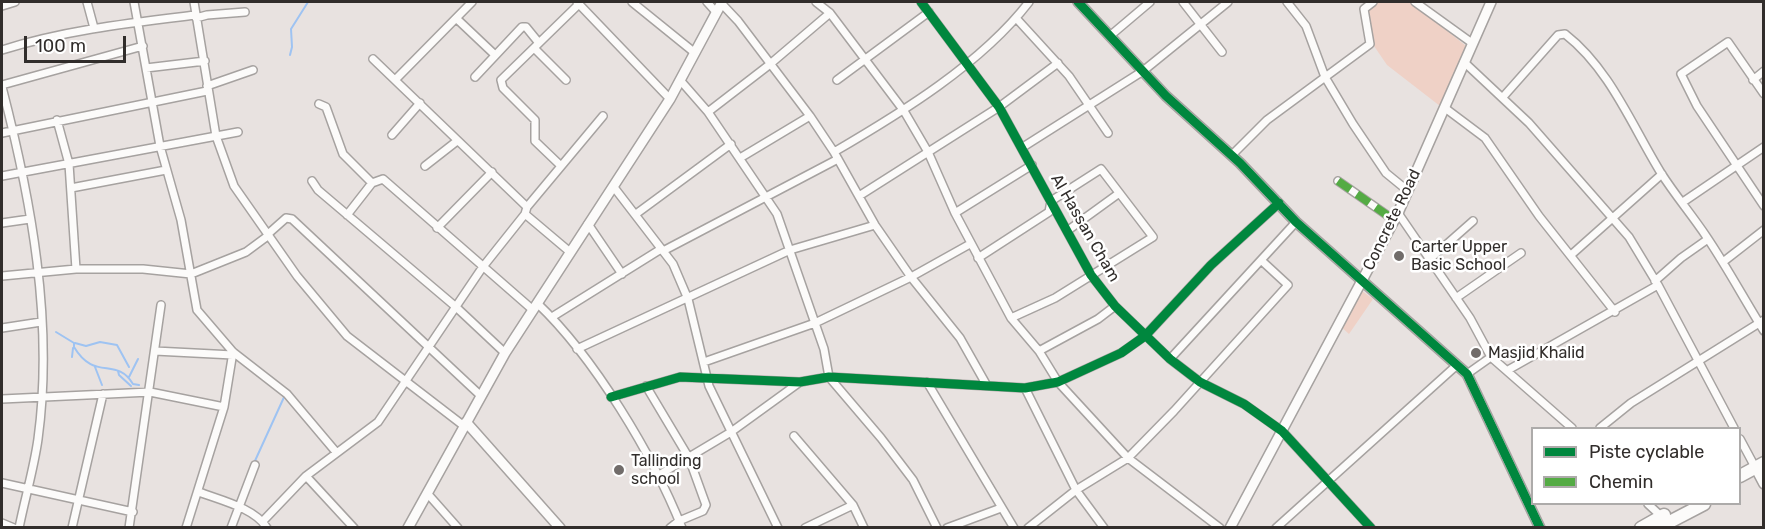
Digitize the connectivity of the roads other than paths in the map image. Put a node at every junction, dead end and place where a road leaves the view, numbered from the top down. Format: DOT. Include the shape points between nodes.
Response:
graph roads {
  1 [pos="15,2"];
  2 [pos="87,2"];
  3 [pos="134,2"];
  4 [pos="194,2"];
  5 [pos="472,2"];
  6 [pos="632,2"];
  7 [pos="707,2"];
  8 [pos="816,2"];
  9 [pos="921,2"];
  10 [pos="1029,2"];
  11 [pos="1078,2"];
  12 [pos="1150,2"];
  13 [pos="1183,2"];
  14 [pos="1228,2"];
  15 [pos="1287,2"];
  16 [pos="1372,2"];
  17 [pos="1415,2"];
  18 [pos="578,3"];
  19 [pos="1488,3"];
  20 [pos="2,6"];
  21 [pos="720,6"];
  22 [pos="245,12"];
  23 [pos="929,12"];
  24 [pos="830,13"];
  25 [pos="196,17"];
  26 [pos="1016,18"];
  27 [pos="457,19"];
  28 [pos="138,22"];
  29 [pos="1200,25"];
  30 [pos="94,28"];
  31 [pos="1111,35"];
  32 [pos="1472,43"];
  33 [pos="536,45"];
  34 [pos="143,46"];
  35 [pos="2,50"];
  36 [pos="1222,52"];
  37 [pos="695,53"];
  38 [pos="494,54"];
  39 [pos="865,58"];
  40 [pos="374,59"];
  41 [pos="205,61"];
  42 [pos="966,62"];
  43 [pos="1464,62"];
  44 [pos="1058,63"];
  45 [pos="769,65"];
  46 [pos="146,68"];
  47 [pos="253,69"];
  48 [pos="1143,71"];
  49 [pos="1764,71"];
  50 [pos="475,76"];
  51 [pos="1325,77"];
  52 [pos="396,80"];
  53 [pos="566,80"];
  54 [pos="680,80"];
  55 [pos="837,80"];
  56 [pos="1753,80"];
  57 [pos="2,86"];
  58 [pos="207,89"];
  59 [pos="1764,94"];
  60 [pos="1503,97"];
  61 [pos="670,99"];
  62 [pos="151,102"];
  63 [pos="420,103"];
  64 [pos="319,104"];
  65 [pos="1090,104"];
  66 [pos="999,107"];
  67 [pos="1445,108"];
  68 [pos="904,111"];
  69 [pos="708,112"];
  70 [pos="603,116"];
  71 [pos="810,116"];
  72 [pos="57,120"];
  73 [pos="13,131"];
  74 [pos="238,132"];
  75 [pos="2,133"];
  76 [pos="1108,133"];
  77 [pos="216,135"];
  78 [pos="392,135"];
  79 [pos="458,141"];
  80 [pos="731,144"];
  81 [pos="160,146"];
  82 [pos="1023,147"];
  83 [pos="1764,147"];
  84 [pos="834,152"];
  85 [pos="928,152"];
  86 [pos="1232,155"];
  87 [pos="740,158"];
  88 [pos="838,159"];
  89 [pos="69,164"];
  90 [pos="560,165"];
  91 [pos="1032,165"];
  92 [pos="1736,165"];
  93 [pos="425,166"];
  94 [pos="166,170"];
  95 [pos="492,172"];
  96 [pos="24,173"];
  97 [pos="1662,174"];
  98 [pos="2,177"];
  99 [pos="312,181"];
  100 [pos="1338,181"];
  101 [pos="372,183"];
  102 [pos="613,186"];
  103 [pos="71,188"];
  104 [pos="1408,191"];
  105 [pos="1118,194"];
  106 [pos="860,196"];
  107 [pos="767,197"];
  108 [pos="1051,201"];
  109 [pos="1683,202"];
  110 [pos="1279,203"];
  111 [pos="1764,206"];
  112 [pos="526,211"];
  113 [pos="955,213"];
  114 [pos="347,214"];
  115 [pos="636,214"];
  116 [pos="1396,217"];
  117 [pos="1613,217"];
  118 [pos="30,219"];
  119 [pos="1473,221"];
  120 [pos="1296,222"];
  121 [pos="2,223"];
  122 [pos="588,224"];
  123 [pos="875,225"];
  124 [pos="437,228"];
  125 [pos="1764,230"];
  126 [pos="1067,231"];
  127 [pos="268,234"];
  128 [pos="1708,239"];
  129 [pos="970,244"];
  130 [pos="790,249"];
  131 [pos="662,250"];
  132 [pos="570,252"];
  133 [pos="1521,252"];
  134 [pos="1571,255"];
  135 [pos="978,258"];
  136 [pos="1430,259"];
  137 [pos="1262,261"];
  138 [pos="1723,262"];
  139 [pos="482,268"];
  140 [pos="76,269"];
  141 [pos="37,273"];
  142 [pos="190,274"];
  143 [pos="622,274"];
  144 [pos="1091,275"];
  145 [pos="2,276"];
  146 [pos="911,277"];
  147 [pos="1363,281"];
  148 [pos="1657,283"];
  149 [pos="1456,298"];
  150 [pos="688,299"];
  151 [pos="161,305"];
  152 [pos="535,306"];
  153 [pos="1115,306"];
  154 [pos="456,307"];
  155 [pos="1615,312"];
  156 [pos="552,317"];
  157 [pos="1011,318"];
  158 [pos="41,322"];
  159 [pos="815,323"];
  160 [pos="1762,325"];
  161 [pos="2,328"];
  162 [pos="1145,336"];
  163 [pos="429,347"];
  164 [pos="577,349"];
  165 [pos="155,351"];
  166 [pos="1039,351"];
  167 [pos="233,353"];
  168 [pos="505,353"];
  169 [pos="1491,357"];
  170 [pos="1170,359"];
  171 [pos="1697,361"];
  172 [pos="704,362"];
  173 [pos="1457,365"];
  174 [pos="1508,370"];
  175 [pos="1467,374"];
  176 [pos="706,377"];
  177 [pos="829,377"];
  178 [pos="406,382"];
  179 [pos="800,382"];
  180 [pos="927,382"];
  181 [pos="1058,382"];
  182 [pos="1200,382"];
  183 [pos="986,384"];
  184 [pos="646,386"];
  185 [pos="1025,388"];
  186 [pos="150,392"];
  187 [pos="103,394"];
  188 [pos="481,396"];
  189 [pos="42,397"];
  190 [pos="611,397"];
  191 [pos="2,399"];
  192 [pos="224,407"];
  193 [pos="465,424"];
  194 [pos="1570,427"];
  195 [pos="1602,427"];
  196 [pos="1733,427"];
  197 [pos="1281,431"];
  198 [pos="731,432"];
  199 [pos="794,436"];
  200 [pos="1741,441"];
  201 [pos="336,453"];
  202 [pos="689,458"];
  203 [pos="1128,458"];
  204 [pos="255,465"];
  205 [pos="1761,472"];
  206 [pos="659,475"];
  207 [pos="306,476"];
  208 [pos="1741,476"];
  209 [pos="1328,482"];
  210 [pos="2,483"];
  211 [pos="1741,484"];
  212 [pos="27,488"];
  213 [pos="1076,490"];
  214 [pos="198,492"];
  215 [pos="427,493"];
  216 [pos="78,500"];
  217 [pos="853,505"];
  218 [pos="1649,505"];
  219 [pos="1686,505"];
  220 [pos="1702,505"];
  221 [pos="238,508"];
  222 [pos="1001,508"];
  223 [pos="133,512"];
  224 [pos="2,523"];
  225 [pos="265,524"];
  226 [pos="681,524"];
  227 [pos="1664,524"];
  228 [pos="14,528"];
  229 [pos="19,528"];
  230 [pos="72,528"];
  231 [pos="129,528"];
  232 [pos="186,528"];
  233 [pos="231,528"];
  234 [pos="354,528"];
  235 [pos="408,528"];
  236 [pos="459,528"];
  237 [pos="560,528"];
  238 [pos="670,528"];
  239 [pos="778,528"];
  240 [pos="805,528"];
  241 [pos="864,528"];
  242 [pos="937,528"];
  243 [pos="947,528"];
  244 [pos="1014,528"];
  245 [pos="1028,528"];
  246 [pos="1104,528"];
  247 [pos="1220,528"];
  248 [pos="1230,528"];
  249 [pos="1276,528"];
  250 [pos="1371,528"];
  251 [pos="1540,528"];
  252 [pos="1641,528"];
  1 -- 20 [label="street"];
  2 -- 30 [label="street"];
  3 -- 28 [label="street"];
  4 -- 25 [label="street"];
  5 -- 27 [label="street"];
  6 -- 37 [label="street"];
  7 -- 21 [label="street"];
  8 -- 24 [label="street"];
  9 -- 23 [label="street, Al Hassan Cham"];
  10 -- 26 [label="street"];
  11 -- 31 [label="street"];
  12 -- 31 [label="street"];
  13 -- 29 [label="street"];
  14 -- 29 [label="street"];
  15 -- 51 [label="street" via="1306,27"];
  16 -- 51 [label="street" via="1364,9 1370,44"];
  17 -- 32 [label="street"];
  18 -- 33 [label="street"];
  18 -- 61 [label="street"];
  19 -- 32 [label="street, Concrete Road"];
  21 -- 37 [label="street"];
  21 -- 45 [label="street" via="738,21"];
  22 -- 25 [label="street"];
  23 -- 39 [label="street"];
  23 -- 42 [label="street, Al Hassan Cham"];
  24 -- 39 [label="street"];
  24 -- 45 [label="street"];
  25 -- 28 [label="street"];
  25 -- 41 [label="street"];
  26 -- 42 [label="street"];
  26 -- 44 [label="street"];
  27 -- 38 [label="street"];
  27 -- 52 [label="street"];
  28 -- 30 [label="street"];
  28 -- 34 [label="street"];
  29 -- 36 [label="street"];
  29 -- 48 [label="street"];
  30 -- 35 [label="street"];
  31 -- 48 [label="street"];
  32 -- 43 [label="street, Concrete Road"];
  33 -- 38 [label="street" via="524,26"];
  33 -- 53 [label="street"];
  33 -- 90 [label="street" via="501,84 535,120 535,141"];
  34 -- 46 [label="street"];
  34 -- 57 [label="street"];
  37 -- 54 [label="street"];
  38 -- 50 [label="street"];
  39 -- 55 [label="street"];
  39 -- 68 [label="street"];
  40 -- 52 [label="street"];
  41 -- 46 [label="street"];
  41 -- 58 [label="street"];
  42 -- 66 [label="street, Al Hassan Cham"];
  42 -- 68 [label="street"];
  43 -- 60 [label="street"];
  43 -- 67 [label="street, Concrete Road"];
  44 -- 65 [label="street"];
  44 -- 66 [label="street"];
  45 -- 69 [label="street"];
  45 -- 71 [label="street"];
  46 -- 62 [label="street"];
  47 -- 58 [label="street"];
  48 -- 65 [label="street"];
  48 -- 86 [label="street"];
  49 -- 56 [label="street"];
  51 -- 86 [label="street" via="1267,120"];
  51 -- 104 [label="street" via="1386,173"];
  52 -- 63 [label="street"];
  54 -- 61 [label="street"];
  54 -- 69 [label="street"];
  56 -- 59 [label="street"];
  56 -- 92 [label="street" via="1728,42 1681,74"];
  57 -- 73 [label="street"];
  58 -- 62 [label="street"];
  58 -- 77 [label="street"];
  60 -- 97 [label="street" via="1558,35 1565,34 1588,56 1608,84"];
  60 -- 117 [label="street"];
  61 -- 102 [label="street"];
  62 -- 72 [label="street"];
  62 -- 81 [label="street"];
  63 -- 78 [label="street"];
  63 -- 79 [label="street"];
  64 -- 101 [label="street" via="326,107 343,154"];
  65 -- 76 [label="street"];
  65 -- 82 [label="street"];
  66 -- 82 [label="street, Al Hassan Cham"];
  66 -- 85 [label="street"];
  67 -- 104 [label="street, Concrete Road"];
  67 -- 134 [label="street" via="1485,138"];
  68 -- 84 [label="street"];
  68 -- 85 [label="street"];
  69 -- 80 [label="street"];
  70 -- 90 [label="street"];
  71 -- 84 [label="street"];
  71 -- 87 [label="street"];
  72 -- 73 [label="street"];
  72 -- 89 [label="street"];
  73 -- 75 [label="street"];
  73 -- 96 [label="street"];
  74 -- 77 [label="street"];
  77 -- 81 [label="street"];
  77 -- 127 [label="street" via="234,186"];
  79 -- 93 [label="street"];
  79 -- 95 [label="street"];
  80 -- 87 [label="street"];
  80 -- 115 [label="street"];
  81 -- 89 [label="street"];
  81 -- 94 [label="street"];
  82 -- 91 [label="street, Al Hassan Cham"];
  83 -- 92 [label="street"];
  84 -- 88 [label="street"];
  85 -- 106 [label="street"];
  85 -- 113 [label="street"];
  86 -- 110 [label="street"];
  87 -- 107 [label="street"];
  88 -- 106 [label="street"];
  88 -- 107 [label="street"];
  89 -- 96 [label="street"];
  89 -- 103 [label="street"];
  90 -- 112 [label="street"];
  91 -- 108 [label="street, Al Hassan Cham"];
  91 -- 113 [label="street"];
  92 -- 109 [label="street"];
  92 -- 111 [label="street"];
  94 -- 103 [label="street"];
  94 -- 142 [label="street" via="181,220"];
  95 -- 112 [label="street"];
  95 -- 124 [label="street"];
  96 -- 98 [label="street"];
  96 -- 118 [label="street"];
  97 -- 109 [label="street"];
  97 -- 117 [label="street"];
  99 -- 114 [label="street"];
  100 -- 116 [label="street"];
  101 -- 114 [label="street"];
  101 -- 124 [label="street" via="382,179"];
  102 -- 115 [label="street"];
  102 -- 122 [label="street"];
  103 -- 140 [label="street"];
  104 -- 116 [label="street, Concrete Road"];
  105 -- 108 [label="street" via="1101,169"];
  105 -- 126 [label="street"];
  105 -- 144 [label="street" via="1153,237"];
  106 -- 123 [label="street"];
  107 -- 130 [label="street"];
  107 -- 131 [label="street"];
  108 -- 126 [label="street, Al Hassan Cham"];
  108 -- 135 [label="street" via="1049,212"];
  109 -- 128 [label="street"];
  110 -- 120 [label="street"];
  110 -- 162 [label="street" via="1211,265"];
  112 -- 132 [label="street"];
  112 -- 139 [label="street"];
  113 -- 129 [label="street"];
  114 -- 154 [label="street"];
  115 -- 131 [label="street"];
  116 -- 136 [label="street"];
  116 -- 147 [label="street, Concrete Road"];
  117 -- 134 [label="street"];
  117 -- 148 [label="street"];
  118 -- 121 [label="street"];
  118 -- 141 [label="street"];
  119 -- 136 [label="street"];
  120 -- 137 [label="street"];
  120 -- 147 [label="street"];
  122 -- 132 [label="street"];
  122 -- 143 [label="street"];
  123 -- 130 [label="street"];
  123 -- 146 [label="street"];
  124 -- 139 [label="street"];
  125 -- 138 [label="street"];
  126 -- 144 [label="street, Al Hassan Cham"];
  127 -- 142 [label="street" via="246,252"];
  127 -- 163 [label="street" via="286,218 292,219"];
  127 -- 178 [label="street" via="347,336"];
  128 -- 138 [label="street"];
  128 -- 148 [label="street" via="1681,258"];
  129 -- 135 [label="street"];
  129 -- 146 [label="street"];
  130 -- 150 [label="street"];
  130 -- 159 [label="street"];
  131 -- 143 [label="street"];
  131 -- 150 [label="street" via="673,264"];
  132 -- 152 [label="street"];
  133 -- 149 [label="street"];
  134 -- 155 [label="street"];
  135 -- 157 [label="street"];
  136 -- 149 [label="street"];
  137 -- 170 [label="street"];
  137 -- 182 [label="street" via="1288,285"];
  138 -- 160 [label="street"];
  139 -- 152 [label="street"];
  139 -- 154 [label="street"];
  140 -- 141 [label="street"];
  140 -- 142 [label="street"];
  141 -- 145 [label="street"];
  141 -- 158 [label="street"];
  142 -- 167 [label="street" via="197,310"];
  143 -- 156 [label="street"];
  144 -- 153 [label="street, Al Hassan Cham"];
  144 -- 157 [label="street" via="1055,298"];
  146 -- 159 [label="street"];
  146 -- 183 [label="street" via="960,338"];
  147 -- 173 [label="street"];
  147 -- 197 [label="street, Concrete Road"];
  148 -- 155 [label="street"];
  148 -- 171 [label="street"];
  149 -- 169 [label="street"];
  150 -- 164 [label="street"];
  150 -- 172 [label="street"];
  151 -- 165 [label="street"];
  152 -- 156 [label="street"];
  152 -- 168 [label="street"];
  153 -- 162 [label="street, Al Hassan Cham"];
  153 -- 166 [label="street" via="1098,320"];
  154 -- 163 [label="street"];
  154 -- 168 [label="street"];
  155 -- 174 [label="street"];
  156 -- 164 [label="street"];
  157 -- 166 [label="street"];
  158 -- 161 [label="street"];
  158 -- 189 [label="street"];
  159 -- 172 [label="street"];
  159 -- 177 [label="street"];
  160 -- 171 [label="street"];
  162 -- 170 [label="street, Al Hassan Cham"];
  162 -- 181 [label="street" via="1122,353"];
  163 -- 178 [label="street"];
  163 -- 188 [label="street"];
  164 -- 190 [label="street"];
  165 -- 167 [label="street"];
  165 -- 186 [label="street"];
  166 -- 181 [label="street"];
  167 -- 192 [label="street"];
  167 -- 201 [label="street" via="287,394"];
  168 -- 188 [label="street"];
  169 -- 174 [label="street"];
  169 -- 175 [label="street"];
  170 -- 182 [label="street, Al Hassan Cham"];
  171 -- 195 [label="street" via="1631,403"];
  171 -- 196 [label="street"];
  172 -- 176 [label="street"];
  173 -- 175 [label="street"];
  173 -- 209 [label="street"];
  174 -- 194 [label="street"];
  175 -- 251 [label="street"];
  176 -- 179 [label="street"];
  176 -- 184 [label="street"];
  176 -- 198 [label="street"];
  177 -- 179 [label="street"];
  177 -- 180 [label="street"];
  177 -- 242 [label="street" via="913,480"];
  178 -- 193 [label="street"];
  178 -- 201 [label="street" via="378,422"];
  179 -- 198 [label="street"];
  180 -- 183 [label="street"];
  180 -- 222 [label="street"];
  181 -- 185 [label="street"];
  181 -- 203 [label="street"];
  182 -- 197 [label="street, Al Hassan Cham" via="1244,404"];
  182 -- 203 [label="street"];
  183 -- 185 [label="street"];
  184 -- 190 [label="street"];
  184 -- 202 [label="street"];
  185 -- 213 [label="street"];
  186 -- 187 [label="street"];
  186 -- 192 [label="street"];
  186 -- 223 [label="street"];
  187 -- 189 [label="street"];
  187 -- 216 [label="street"];
  188 -- 193 [label="street"];
  189 -- 191 [label="street"];
  189 -- 212 [label="street" via="38,440"];
  190 -- 206 [label="street"];
  192 -- 214 [label="street"];
  193 -- 215 [label="street"];
  193 -- 237 [label="street"];
  197 -- 209 [label="street, Al Hassan Cham"];
  197 -- 248 [label="street, Concrete Road"];
  198 -- 202 [label="street"];
  198 -- 239 [label="street"];
  199 -- 217 [label="street"];
  200 -- 205 [label="street"];
  201 -- 207 [label="street"];
  202 -- 206 [label="street"];
  202 -- 226 [label="street" via="706,505"];
  203 -- 213 [label="street"];
  203 -- 247 [label="street"];
  204 -- 221 [label="street"];
  205 -- 208 [label="highway"];
  205 -- 211 [label="highway"];
  206 -- 226 [label="street"];
  207 -- 225 [label="street"];
  207 -- 234 [label="street"];
  209 -- 249 [label="street"];
  209 -- 250 [label="street, Al Hassan Cham"];
  210 -- 212 [label="street"];
  212 -- 216 [label="street"];
  212 -- 229 [label="street"];
  213 -- 245 [label="street"];
  213 -- 246 [label="street"];
  214 -- 221 [label="street"];
  214 -- 232 [label="street"];
  215 -- 235 [label="street"];
  215 -- 236 [label="street"];
  216 -- 223 [label="street"];
  216 -- 230 [label="street"];
  217 -- 240 [label="street"];
  217 -- 241 [label="street"];
  218 -- 227 [label="street"];
  219 -- 227 [label="highway"];
  220 -- 227 [label="highway"];
  221 -- 225 [label="street"];
  221 -- 233 [label="street"];
  222 -- 243 [label="street"];
  222 -- 244 [label="street"];
  223 -- 231 [label="street"];
  224 -- 228 [label="street"];
  226 -- 238 [label="street"];
  227 -- 252 [label="highway"];
}
